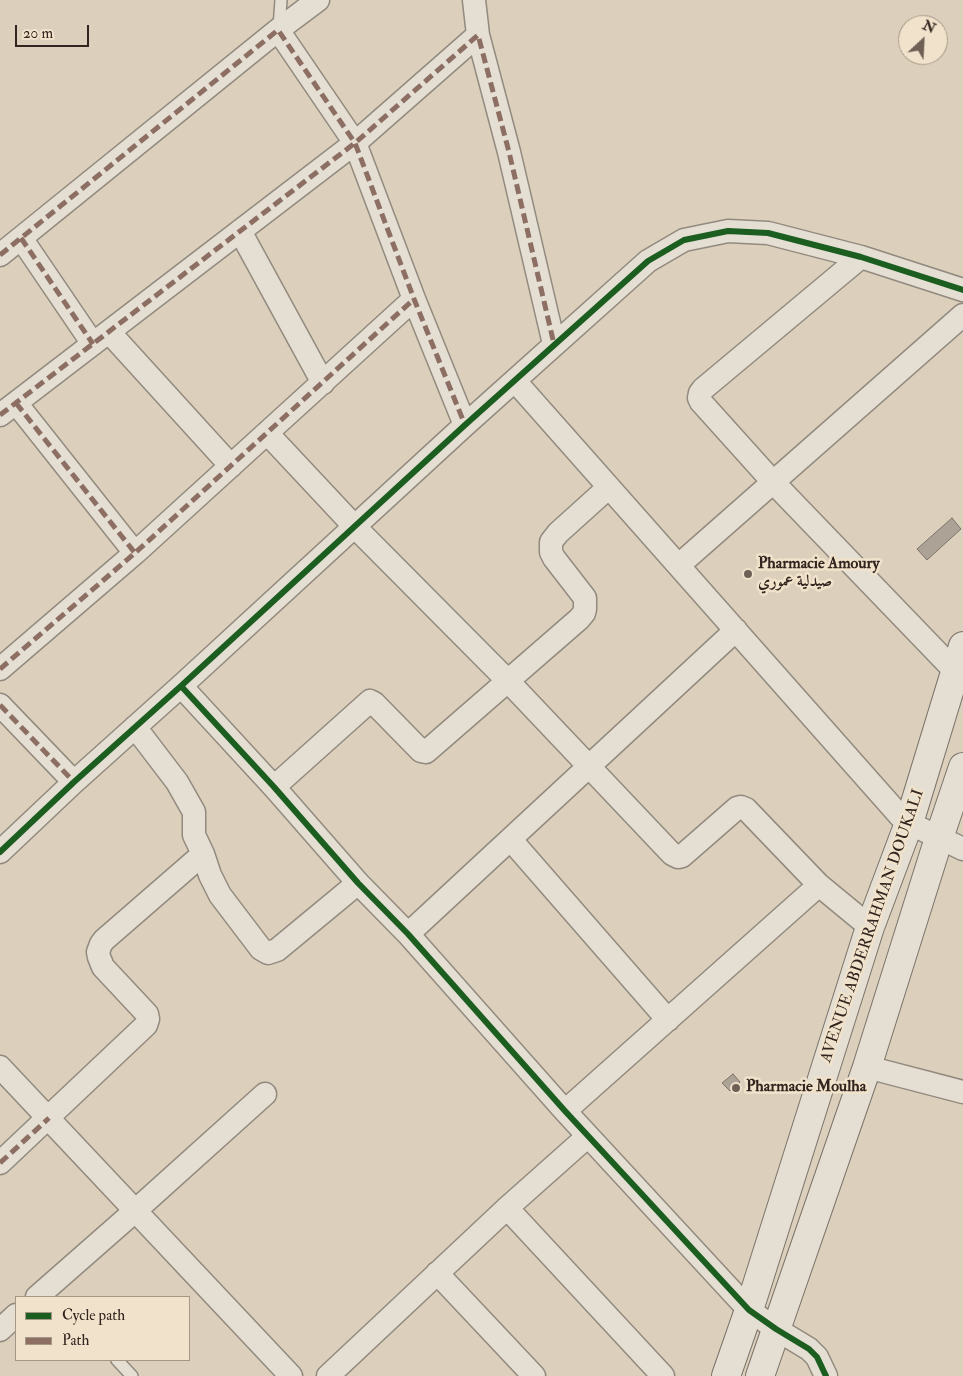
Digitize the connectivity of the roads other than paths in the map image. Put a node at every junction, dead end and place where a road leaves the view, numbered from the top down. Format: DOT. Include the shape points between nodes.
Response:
graph roads {
  1 [pos="281,0"];
  2 [pos="318,0"];
  3 [pos="474,0"];
  4 [pos="278,30"];
  5 [pos="478,35"];
  6 [pos="355,143"];
  7 [pos="240,231"];
  8 [pos="21,238"];
  9 [pos="0,255"];
  10 [pos="861,257"];
  11 [pos="963,290"];
  12 [pos="414,299"];
  13 [pos="963,315"];
  14 [pos="101,338"];
  15 [pos="554,344"];
  16 [pos="515,381"];
  17 [pos="323,383"];
  18 [pos="8,409"];
  19 [pos="466,425"];
  20 [pos="267,433"];
  21 [pos="231,466"];
  22 [pos="773,482"];
  23 [pos="609,487"];
  24 [pos="356,527"];
  25 [pos="135,553"];
  26 [pos="678,565"];
  27 [pos="736,630"];
  28 [pos="959,659"];
  29 [pos="0,670"];
  30 [pos="508,681"];
  31 [pos="181,686"];
  32 [pos="0,705"];
  33 [pos="135,727"];
  34 [pos="590,766"];
  35 [pos="963,767"];
  36 [pos="74,782"];
  37 [pos="274,787"];
  38 [pos="909,823"];
  39 [pos="511,840"];
  40 [pos="951,843"];
  41 [pos="0,852"];
  42 [pos="203,854"];
  43 [pos="358,883"];
  44 [pos="819,885"];
  45 [pos="870,927"];
  46 [pos="408,934"];
  47 [pos="668,1020"];
  48 [pos="0,1067"];
  49 [pos="867,1067"];
  50 [pos="963,1092"];
  51 [pos="265,1094"];
  52 [pos="565,1111"];
  53 [pos="49,1118"];
  54 [pos="588,1136"];
  55 [pos="0,1163"];
  56 [pos="507,1208"];
  57 [pos="135,1211"];
  58 [pos="437,1274"];
  59 [pos="48,1294"];
  60 [pos="749,1310"];
  61 [pos="15,1316"];
  62 [pos="776,1329"];
  63 [pos="0,1330"];
  64 [pos="118,1361"];
  65 [pos="132,1376"];
  66 [pos="291,1376"];
  67 [pos="328,1376"];
  68 [pos="534,1376"];
  69 [pos="663,1376"];
  70 [pos="726,1376"];
  71 [pos="760,1376"];
  72 [pos="826,1376"];
  1 -- 4 [label="lane"];
  2 -- 4 [label="street"];
  3 -- 5 [label="street"];
  4 -- 6 [label="street"];
  4 -- 8 [label="street"];
  5 -- 6 [label="street"];
  5 -- 15 [label="street"];
  6 -- 7 [label="street"];
  6 -- 12 [label="street"];
  7 -- 14 [label="street"];
  7 -- 17 [label="street"];
  8 -- 9 [label="street"];
  8 -- 14 [label="street"];
  10 -- 11 [label="street"];
  10 -- 15 [label="street" via="768,233 728,231 684,240 648,261"];
  10 -- 22 [label="street" via="700,393 701,402"];
  12 -- 17 [label="street"];
  12 -- 19 [label="street"];
  13 -- 22 [label="street"];
  14 -- 18 [label="street"];
  14 -- 21 [label="street"];
  15 -- 16 [label="street"];
  16 -- 19 [label="street"];
  16 -- 23 [label="street"];
  17 -- 20 [label="street"];
  18 -- 25 [label="street"];
  19 -- 24 [label="street"];
  20 -- 21 [label="street"];
  20 -- 24 [label="street"];
  21 -- 25 [label="street"];
  22 -- 26 [label="street"];
  22 -- 28 [label="street"];
  23 -- 26 [label="street"];
  23 -- 30 [label="street" via="551,542 554,558 585,598 584,613"];
  24 -- 30 [label="street"];
  24 -- 31 [label="street"];
  25 -- 29 [label="street"];
  26 -- 27 [label="street"];
  27 -- 34 [label="street"];
  27 -- 38 [label="street"];
  28 -- 38 [label="main road, AVENUE ABDERRAHMAN DOUKALI"];
  30 -- 34 [label="street"];
  30 -- 37 [label="street" via="426,752 421,751 370,702"];
  31 -- 33 [label="street"];
  31 -- 37 [label="street"];
  32 -- 36 [label="street"];
  33 -- 36 [label="street"];
  33 -- 42 [label="street" via="177,782 194,812 194,835"];
  34 -- 39 [label="street"];
  34 -- 44 [label="street" via="675,856 682,856 740,807 746,809"];
  35 -- 40 [label="main road, AVENUE ABDERRAHMAN DOUKALI"];
  36 -- 41 [label="street"];
  37 -- 43 [label="street"];
  38 -- 40 [label="street"];
  38 -- 45 [label="main road, AVENUE ABDERRAHMAN DOUKALI"];
  39 -- 46 [label="street"];
  39 -- 47 [label="street"];
  40 -- 49 [label="main road, AVENUE ABDERRAHMAN DOUKALI"];
  42 -- 43 [label="street" via="220,894 261,949 268,953 277,950"];
  42 -- 53 [label="street" via="100,944 98,952 103,967 147,1014 148,1019 146,1025"];
  43 -- 46 [label="street"];
  44 -- 45 [label="street"];
  44 -- 47 [label="street"];
  45 -- 60 [label="main road, AVENUE ABDERRAHMAN DOUKALI"];
  46 -- 52 [label="street"];
  47 -- 52 [label="street"];
  48 -- 53 [label="street"];
  49 -- 50 [label="street"];
  49 -- 62 [label="main road, AVENUE ABDERRAHMAN DOUKALI"];
  51 -- 57 [label="street"];
  52 -- 54 [label="street"];
  53 -- 55 [label="street"];
  53 -- 57 [label="street"];
  54 -- 56 [label="street"];
  54 -- 60 [label="street"];
  56 -- 58 [label="street"];
  56 -- 69 [label="street"];
  57 -- 59 [label="street"];
  57 -- 66 [label="street"];
  58 -- 67 [label="street"];
  58 -- 68 [label="street"];
  60 -- 62 [label="street"];
  60 -- 70 [label="main road, AVENUE ABDERRAHMAN DOUKALI"];
  61 -- 63 [label="street"];
  62 -- 71 [label="main road, AVENUE ABDERRAHMAN DOUKALI"];
  62 -- 72 [label="street" via="809,1349 817,1357"];
  64 -- 65 [label="lane"];
}
